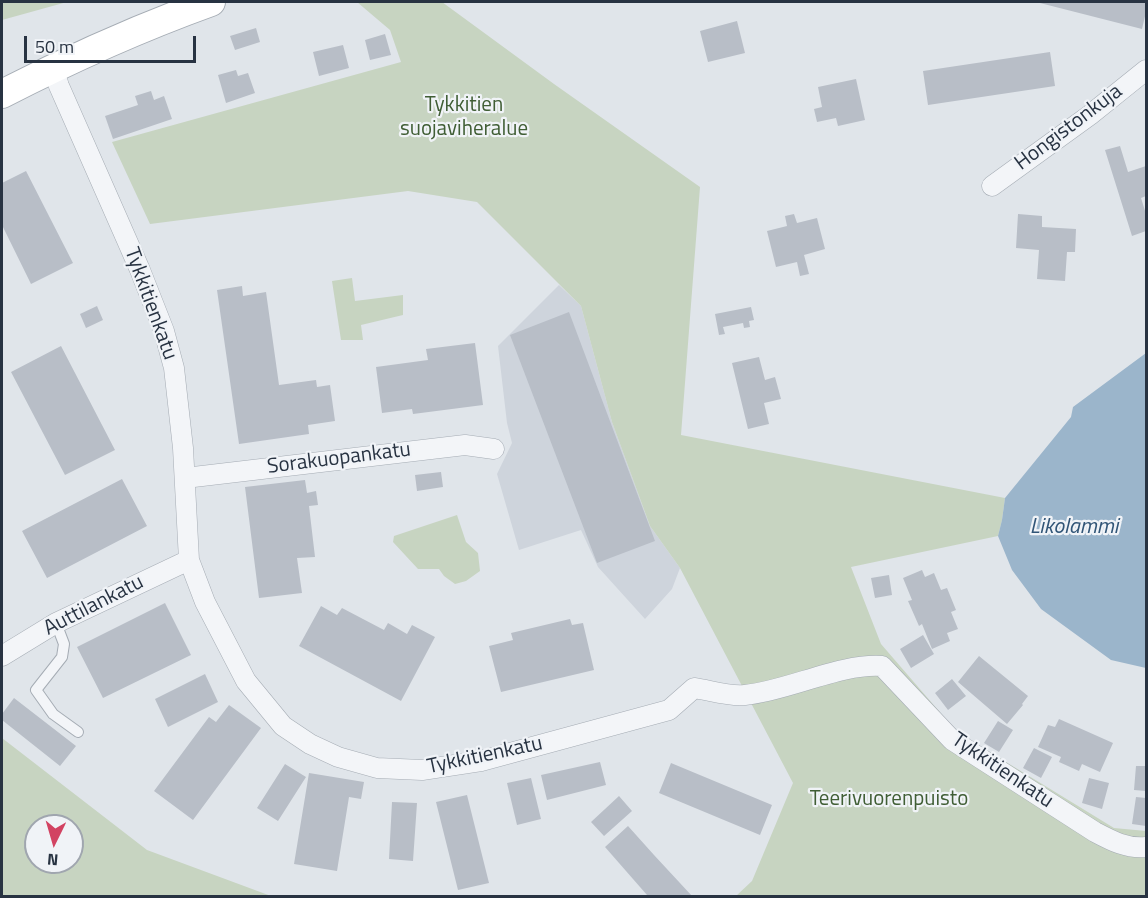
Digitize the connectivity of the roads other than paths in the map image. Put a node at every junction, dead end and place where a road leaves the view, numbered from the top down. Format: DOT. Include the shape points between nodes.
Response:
graph roads {
  1 [pos="211,2"];
  2 [pos="53,68"];
  3 [pos="1146,70"];
  4 [pos="2,94"];
  5 [pos="992,186"];
  6 [pos="494,449"];
  7 [pos="185,478"];
  8 [pos="189,560"];
  9 [pos="56,623"];
  10 [pos="2,656"];
  11 [pos="78,732"];
  12 [pos="1146,847"];
  1 -- 2 [label="main road" via="138,29"];
  2 -- 4 [label="main road"];
  2 -- 7 [label="street, Tykkitienkatu" via="164,331 174,368"];
  3 -- 5 [label="street, Hongistonkuja"];
  6 -- 7 [label="street, Sorakuopankatu" via="465,445"];
  7 -- 8 [label="street, Tykkitienkatu"];
  8 -- 9 [label="street, Auttilankatu"];
  8 -- 12 [label="street, Tykkitienkatu" via="205,602 246,681 263,704 285,727 310,744 377,768 422,770 481,761 669,710 694,688 743,696 850,669 882,666 952,740 1095,832 1116,843"];
  9 -- 10 [label="street, Auttilankatu"];
  9 -- 11 [label="lane" via="64,644 62,657 36,690 53,714"];
}
